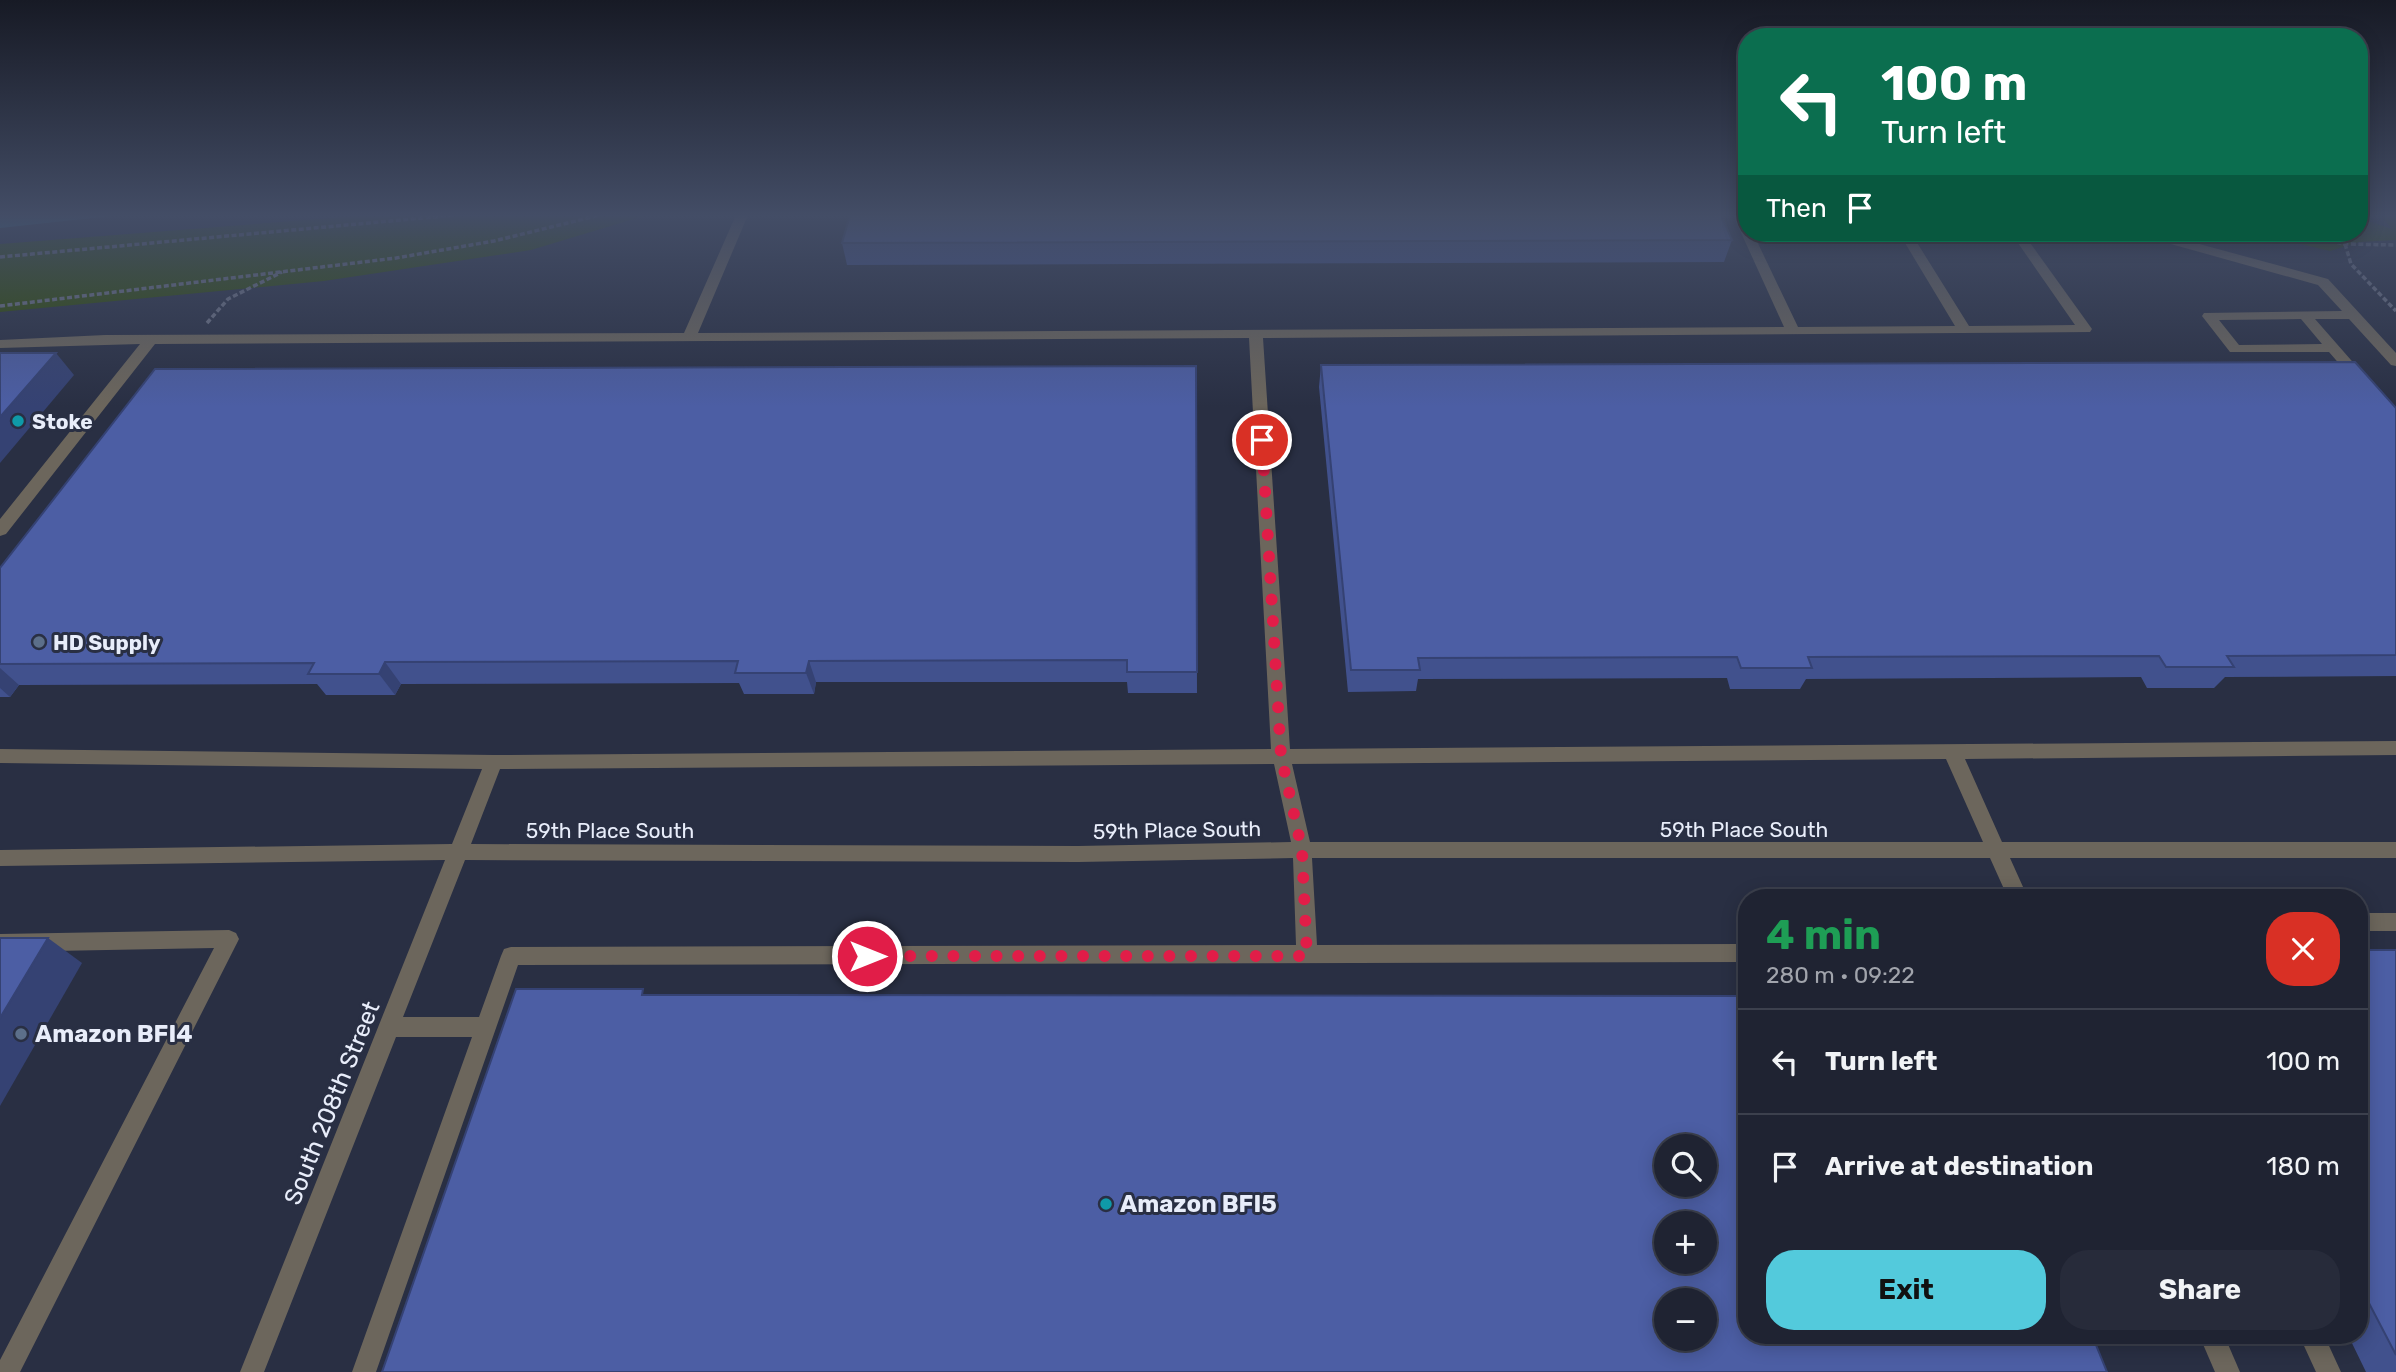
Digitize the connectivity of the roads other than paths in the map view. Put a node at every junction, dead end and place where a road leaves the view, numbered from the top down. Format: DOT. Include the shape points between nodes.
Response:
graph roads {
  1 [pos="714,279"];
  2 [pos="1769,279"];
  3 [pos="1933,279"];
  4 [pos="2049,279"];
  5 [pos="2312,279"];
  6 [pos="2353,315"];
  7 [pos="2305,316"];
  8 [pos="1965,330"];
  9 [pos="1793,331"];
  10 [pos="1256,334"];
  11 [pos="689,337"];
  12 [pos="151,340"];
  13 [pos="0,344"];
  14 [pos="2334,348"];
  15 [pos="2396,362"];
  16 [pos="2369,389"];
  17 [pos="0,530"];
  18 [pos="2396,748"];
  19 [pos="1952,751"];
  20 [pos="0,756"];
  21 [pos="1281,756"];
  22 [pos="495,762"];
  23 [pos="1302,850"];
  24 [pos="2396,850"];
  25 [pos="460,852"];
  26 [pos="1997,852"];
  27 [pos="0,858"];
  28 [pos="2014,889"];
  29 [pos="2368,922"];
  30 [pos="2396,922"];
  31 [pos="0,943"];
  32 [pos="1738,953"];
  33 [pos="1307,956"];
  34 [pos="391,1027"];
  35 [pos="486,1027"];
  36 [pos="2215,1344"];
  37 [pos="2315,1344"];
  38 [pos="7,1372"];
  39 [pos="252,1372"];
  40 [pos="364,1372"];
  41 [pos="2228,1372"];
  42 [pos="2329,1372"];
  1 -- 11 [label="street"];
  2 -- 9 [label="street"];
  3 -- 8 [label="street"];
  4 -- 8 [label="street" via="2085,330"];
  5 -- 6 [label="street" via="2323,282"];
  6 -- 7 [label="street"];
  6 -- 15 [label="street"];
  7 -- 14 [label="street"];
  7 -- 14 [label="street" via="2209,316 2235,349"];
  8 -- 9 [label="street"];
  9 -- 10 [label="street"];
  10 -- 11 [label="street"];
  10 -- 21 [label="street"];
  11 -- 12 [label="street"];
  12 -- 13 [label="street"];
  12 -- 17 [label="street"];
  14 -- 16 [label="street"];
  18 -- 19 [label="street"];
  19 -- 21 [label="street"];
  19 -- 26 [label="street"];
  20 -- 22 [label="street"];
  21 -- 22 [label="street"];
  21 -- 23 [label="street"];
  22 -- 25 [label="street, South 208th Street"];
  23 -- 25 [label="street, 59th Place South"];
  23 -- 26 [label="street, 59th Place South"];
  23 -- 33 [label="street"];
  24 -- 26 [label="street, 59th Place South"];
  25 -- 27 [label="street, 59th Place South"];
  25 -- 34 [label="street, South 208th Street"];
  26 -- 28 [label="street"];
  29 -- 30 [label="street"];
  31 -- 38 [label="street" via="229,939"];
  32 -- 33 [label="street"];
  33 -- 35 [label="street" via="511,956"];
  34 -- 35 [label="street"];
  34 -- 39 [label="street, South 208th Street"];
  35 -- 40 [label="street"];
  36 -- 41 [label="street"];
  37 -- 42 [label="street"];
}
